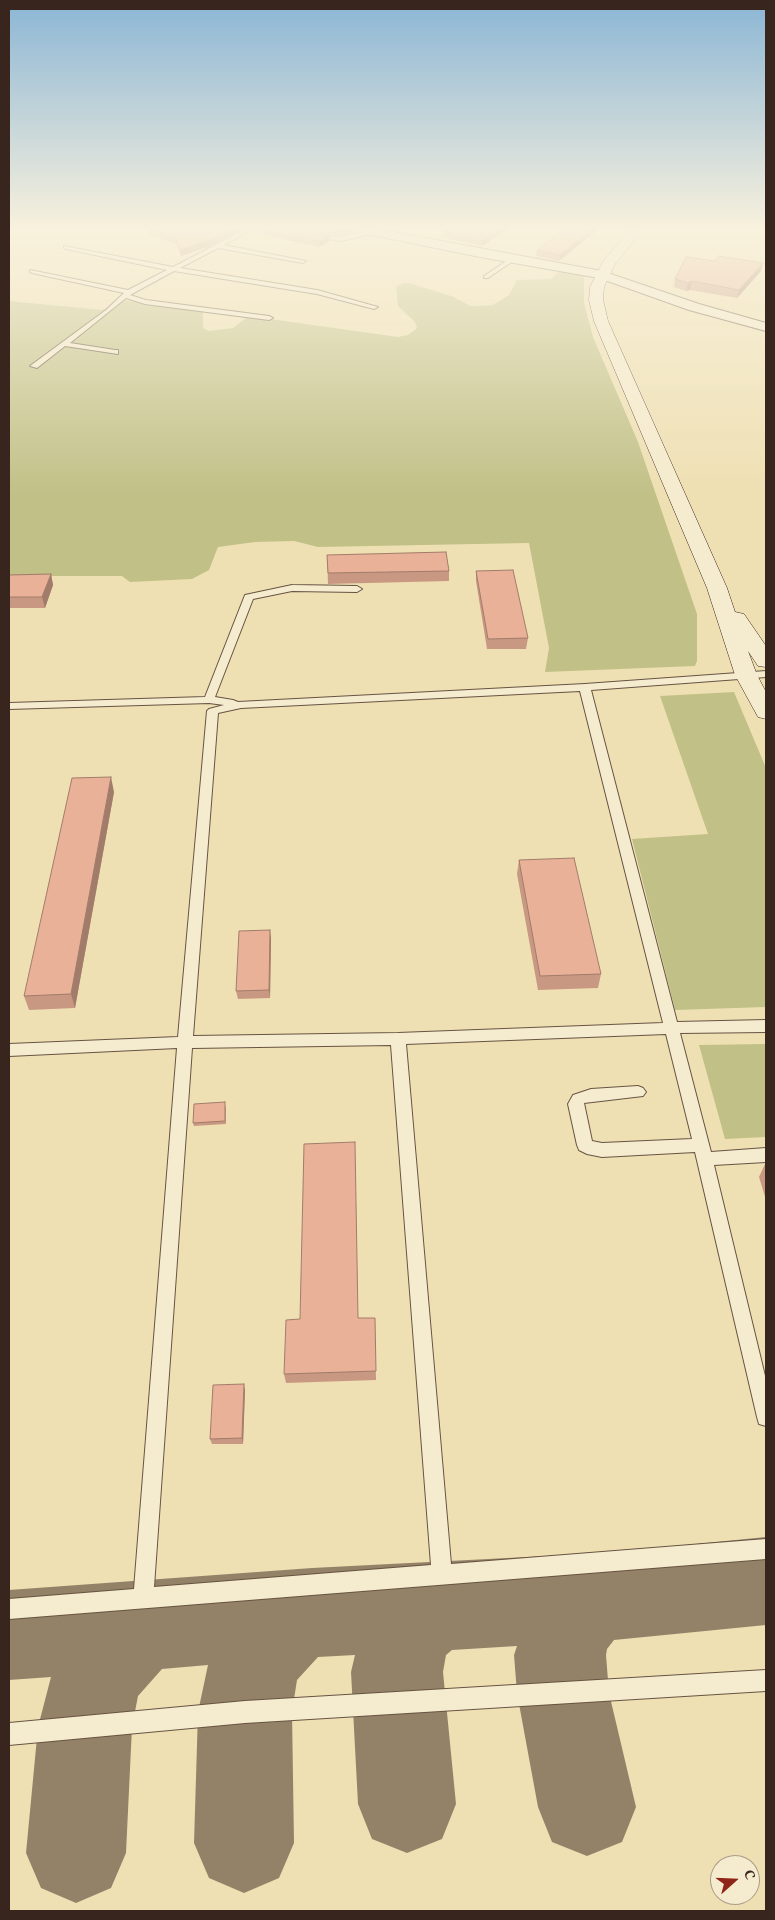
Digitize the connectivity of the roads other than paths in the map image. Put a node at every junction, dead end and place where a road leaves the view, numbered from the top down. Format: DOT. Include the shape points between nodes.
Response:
graph roads {
  1 [pos="101,317"];
  2 [pos="258,317"];
  3 [pos="600,317"];
  4 [pos="729,317"];
  5 [pos="269,318"];
  6 [pos="766,327"];
  7 [pos="64,344"];
  8 [pos="115,352"];
  9 [pos="34,366"];
  10 [pos="717,588"];
  11 [pos="357,589"];
  12 [pos="766,661"];
  13 [pos="756,674"];
  14 [pos="585,687"];
  15 [pos="209,700"];
  16 [pos="242,704"];
  17 [pos="9,706"];
  18 [pos="766,712"];
  19 [pos="766,1026"];
  20 [pos="671,1028"];
  21 [pos="398,1039"];
  22 [pos="185,1042"];
  23 [pos="9,1050"];
  24 [pos="638,1092"];
  25 [pos="703,1152"];
  26 [pos="766,1155"];
  27 [pos="766,1417"];
  28 [pos="766,1549"];
  29 [pos="442,1575"];
  30 [pos="143,1599"];
  31 [pos="9,1609"];
  32 [pos="766,1680"];
  33 [pos="9,1734"];
  1 -- 7 [label="lane"];
  2 -- 5 [label="lane"];
  3 -- 10 [label="street"];
  4 -- 6 [label="street"];
  7 -- 8 [label="lane"];
  7 -- 9 [label="lane"];
  10 -- 12 [label="street"];
  10 -- 13 [label="street"];
  11 -- 15 [label="lane" via="292,588 249,597"];
  13 -- 14 [label="lane"];
  13 -- 18 [label="street"];
  14 -- 16 [label="lane"];
  14 -- 20 [label="lane"];
  15 -- 16 [label="lane"];
  15 -- 17 [label="lane"];
  16 -- 22 [label="lane" via="213,711"];
  19 -- 20 [label="lane"];
  20 -- 21 [label="lane"];
  20 -- 25 [label="lane"];
  21 -- 22 [label="lane"];
  21 -- 29 [label="lane"];
  22 -- 23 [label="lane"];
  22 -- 30 [label="lane"];
  24 -- 25 [label="lane" via="591,1094 578,1099 576,1104 585,1144 598,1150"];
  25 -- 26 [label="lane"];
  25 -- 27 [label="lane"];
  28 -- 29 [label="lane"];
  29 -- 30 [label="lane"];
  30 -- 31 [label="lane"];
  32 -- 33 [label="lane" via="245,1712"];
}
